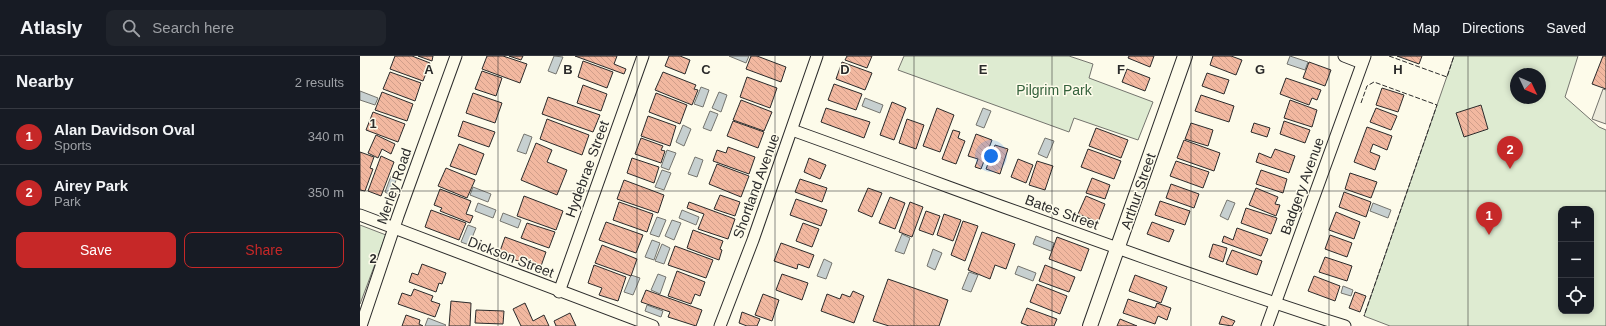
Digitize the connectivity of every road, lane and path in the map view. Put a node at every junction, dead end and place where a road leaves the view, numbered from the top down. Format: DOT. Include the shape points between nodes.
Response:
graph roads {
  1 [pos="456,56"];
  2 [pos="643,56"];
  3 [pos="817,56"];
  4 [pos="1185,56"];
  5 [pos="1344,56"];
  6 [pos="1364,59"];
  7 [pos="792,130"];
  8 [pos="360,216"];
  9 [pos="394,229"];
  10 [pos="1118,248"];
  11 [pos="559,292"];
  12 [pos="1275,304"];
  13 [pos="361,326"];
  14 [pos="653,326"];
  15 [pos="720,326"];
  16 [pos="1090,326"];
  17 [pos="1267,326"];
  18 [pos="1345,326"];
  1 -- 9 [label="street, Merley Road"];
  2 -- 11 [label="street, Hydebrae Street"];
  3 -- 7 [label="street, Shortland Avenue"];
  4 -- 10 [label="main road, Arthur Street"];
  5 -- 6 [label="street"];
  6 -- 12 [label="street, Badgery Avenue"];
  7 -- 10 [label="street, Bates Street"];
  7 -- 15 [label="street, Shortland Avenue"];
  8 -- 9 [label="street, Dickson Street"];
  9 -- 11 [label="street, Dickson Street"];
  9 -- 13 [label="street, Merley Road"];
  10 -- 12 [label="street, Bates Street"];
  10 -- 16 [label="main road, Arthur Street"];
  11 -- 14 [label="street, Dickson Street"];
  12 -- 17 [label="street, Badgery Avenue"];
  12 -- 18 [label="street, Bates Street"];
}
